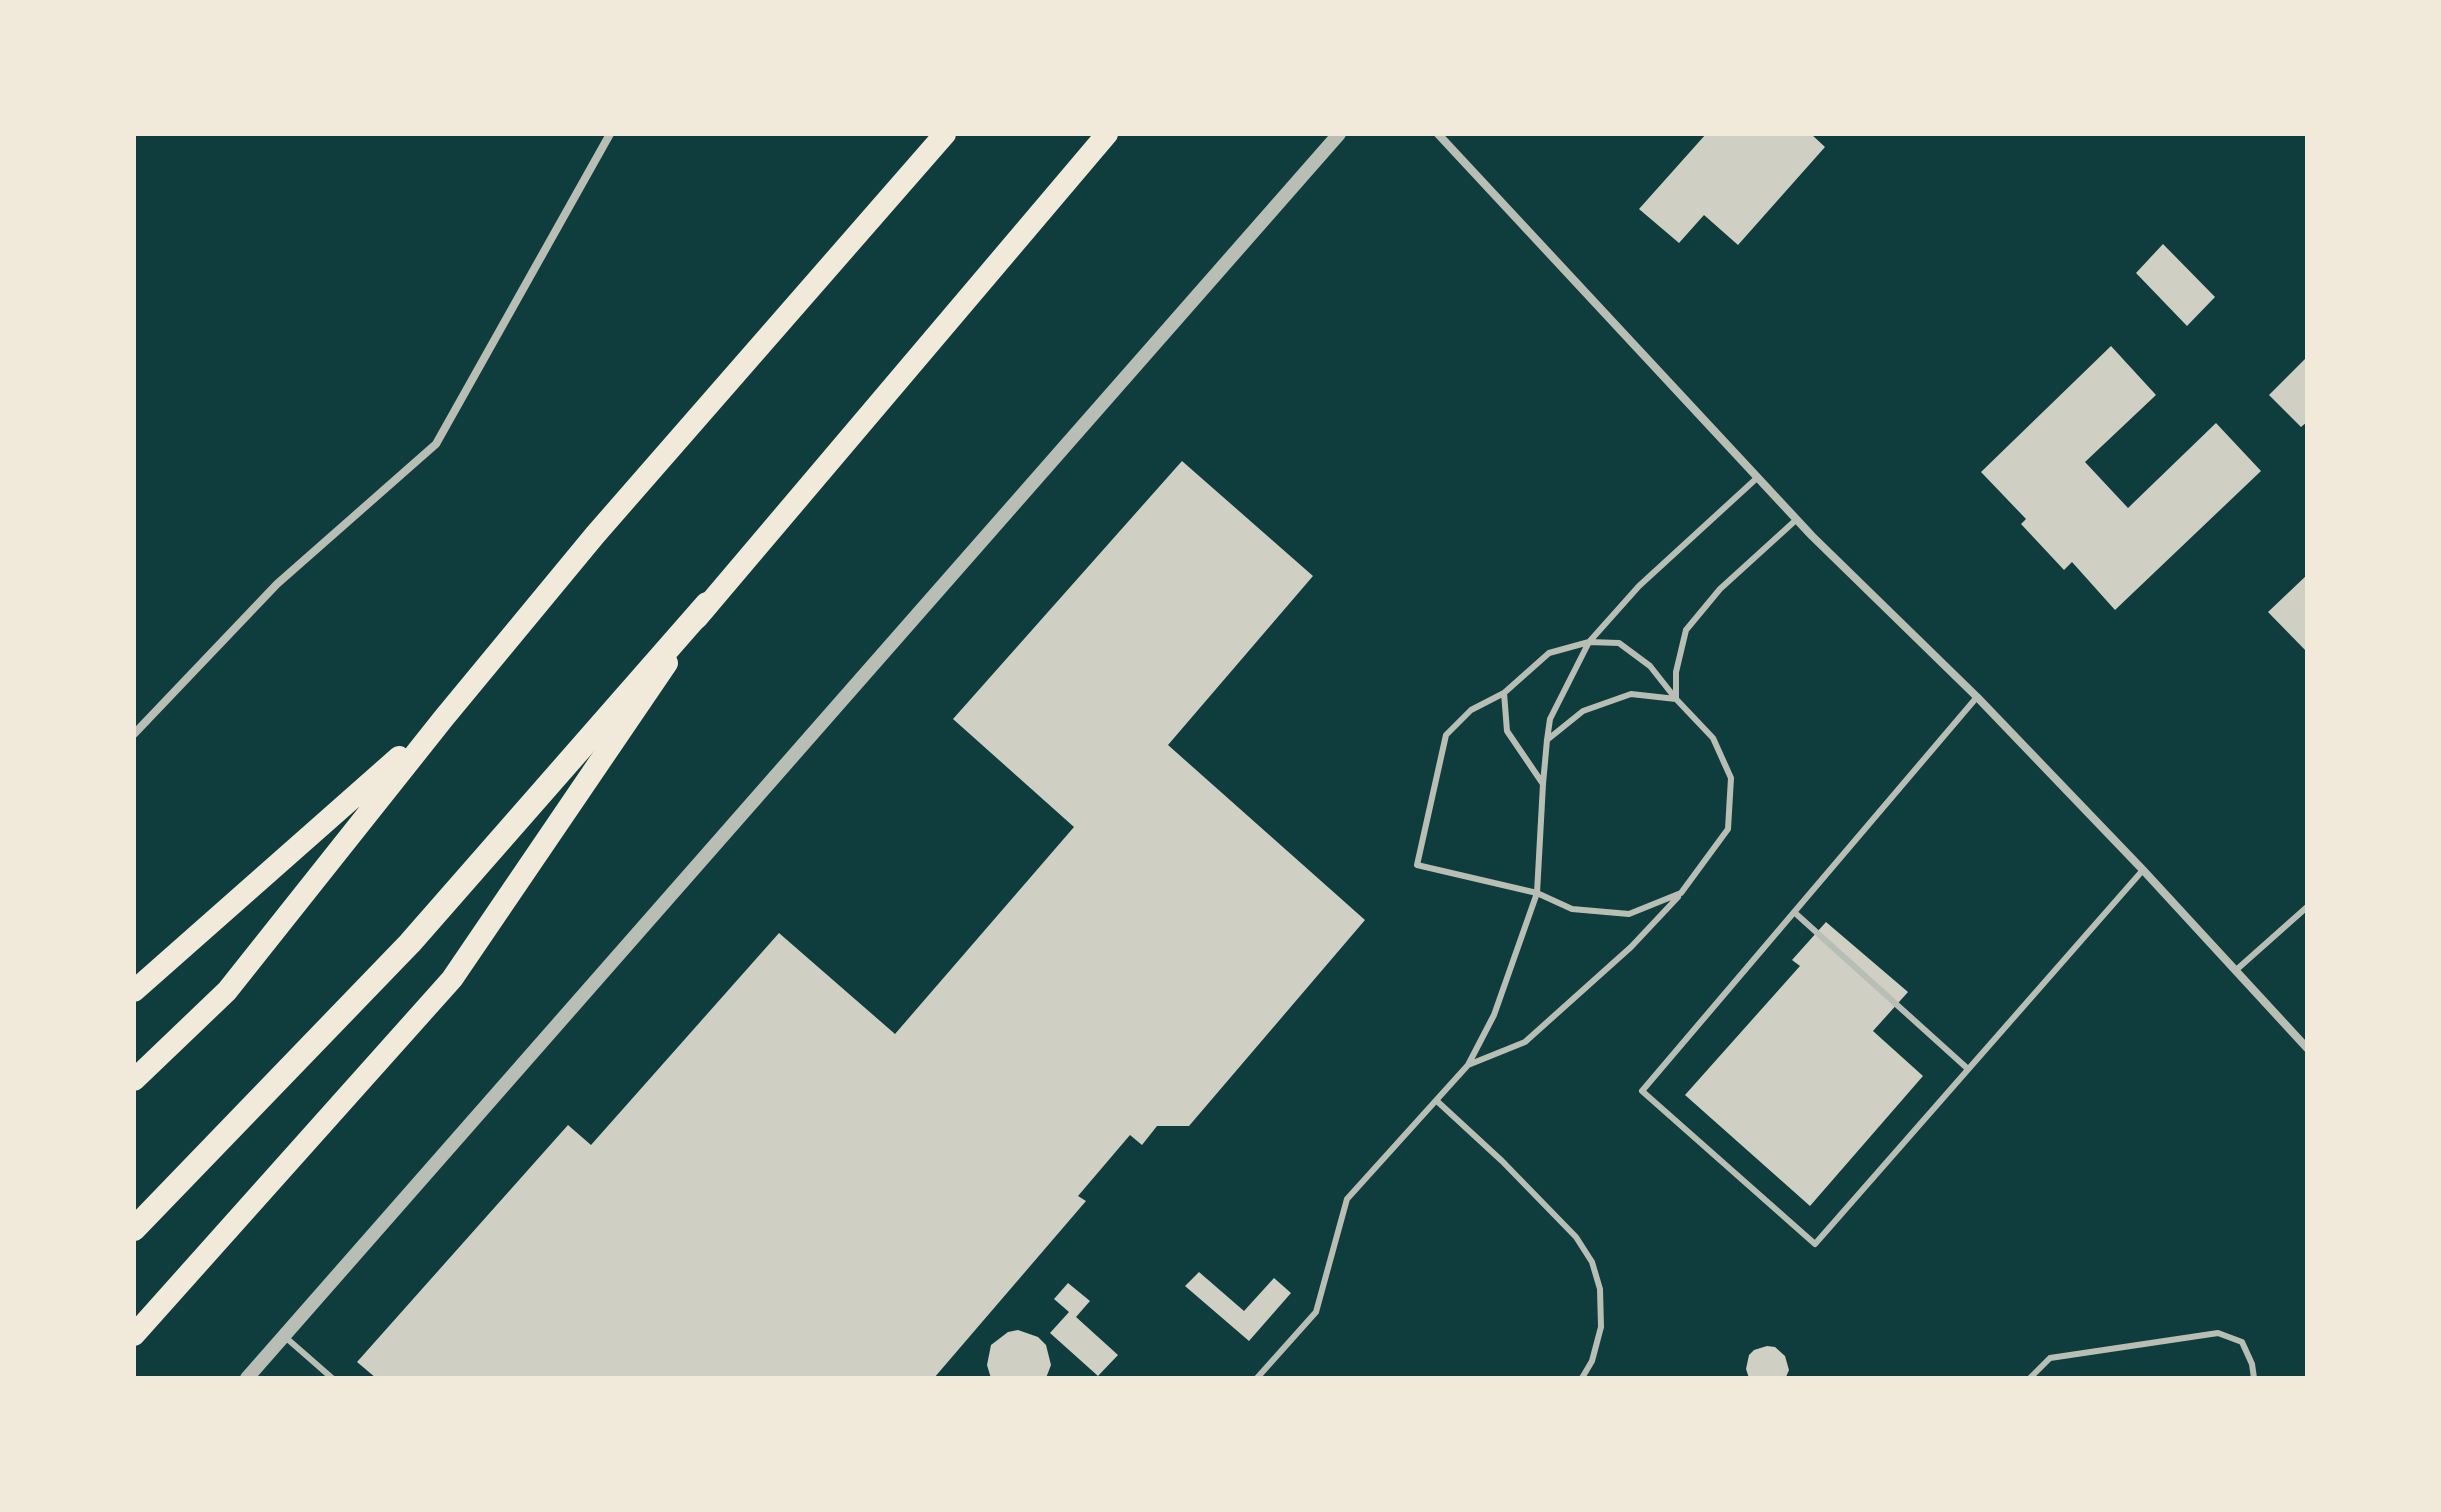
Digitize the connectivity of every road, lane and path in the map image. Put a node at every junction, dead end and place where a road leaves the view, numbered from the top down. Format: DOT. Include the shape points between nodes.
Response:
graph roads {
  1 [pos="610,134"];
  2 [pos="945,134"];
  3 [pos="1107,134"];
  4 [pos="1339,134"];
  5 [pos="1438,134"];
  6 [pos="1758,477"];
  7 [pos="1797,519"];
  8 [pos="707,604"];
  9 [pos="1589,642"];
  10 [pos="1504,693"];
  11 [pos="1977,697"];
  12 [pos="1676,699"];
  13 [pos="443,719"];
  14 [pos="134,734"];
  15 [pos="1547,740"];
  16 [pos="1543,784"];
  17 [pos="2143,870"];
  18 [pos="1537,893"];
  19 [pos="1681,893"];
  20 [pos="2307,907"];
  21 [pos="1794,912"];
  22 [pos="2235,971"];
  23 [pos="134,991"];
  24 [pos="2307,1048"];
  25 [pos="1468,1065"];
  26 [pos="1968,1069"];
  27 [pos="134,1080"];
  28 [pos="1438,1102"];
  29 [pos="134,1229"];
  30 [pos="134,1335"];
  31 [pos="284,1336"];
  32 [pos="247,1378"];
  33 [pos="332,1378"];
  34 [pos="1257,1378"];
  35 [pos="1582,1378"];
  36 [pos="2030,1378"];
  37 [pos="2254,1378"];
  1 -- 14 [label="street" via="436,444 277,584"];
  2 -- 13 [label="highway" via="595,535"];
  3 -- 8 [label="highway"];
  4 -- 31 [label="street"];
  5 -- 6 [label="street"];
  6 -- 7 [label="street"];
  6 -- 9 [label="lane" via="1639,586"];
  7 -- 11 [label="street"];
  7 -- 12 [label="lane" via="1720,589 1686,630"];
  8 -- 29 [label="highway" via="410,943"];
  8 -- 30 [label="highway" via="452,979"];
  9 -- 10 [label="lane" via="1549,653"];
  9 -- 12 [label="lane" via="1619,643 1650,666"];
  9 -- 15 [label="lane" via="1550,719"];
  10 -- 16 [label="lane" via="1507,731"];
  10 -- 18 [label="lane" via="1471,710 1446,735 1417,865"];
  11 -- 17 [label="street"];
  11 -- 21 [label="lane"];
  12 -- 15 [label="lane" via="1631,694 1583,711"];
  12 -- 19 [label="lane" via="1713,738 1731,778 1728,829"];
  13 -- 23 [label="highway"];
  13 -- 27 [label="highway" via="227,991"];
  15 -- 16 [label="lane"];
  16 -- 18 [label="lane"];
  17 -- 22 [label="street"];
  17 -- 26 [label="lane"];
  18 -- 19 [label="lane" via="1572,909 1629,914"];
  18 -- 25 [label="lane" via="1494,1015"];
  19 -- 25 [label="lane" via="1631,947 1525,1042"];
  20 -- 22 [label="lane"];
  21 -- 26 [label="lane"];
  21 -- 26 [label="lane" via="1642,1091 1815,1244"];
  22 -- 24 [label="street"];
  25 -- 28 [label="lane"];
  28 -- 34 [label="lane" via="1347,1199 1316,1312"];
  28 -- 35 [label="lane" via="1576,1237 1592,1262 1600,1289 1601,1327"];
  31 -- 32 [label="street"];
  31 -- 33 [label="lane"];
  36 -- 37 [label="lane" via="2050,1358 2218,1333 2242,1342"];
}
